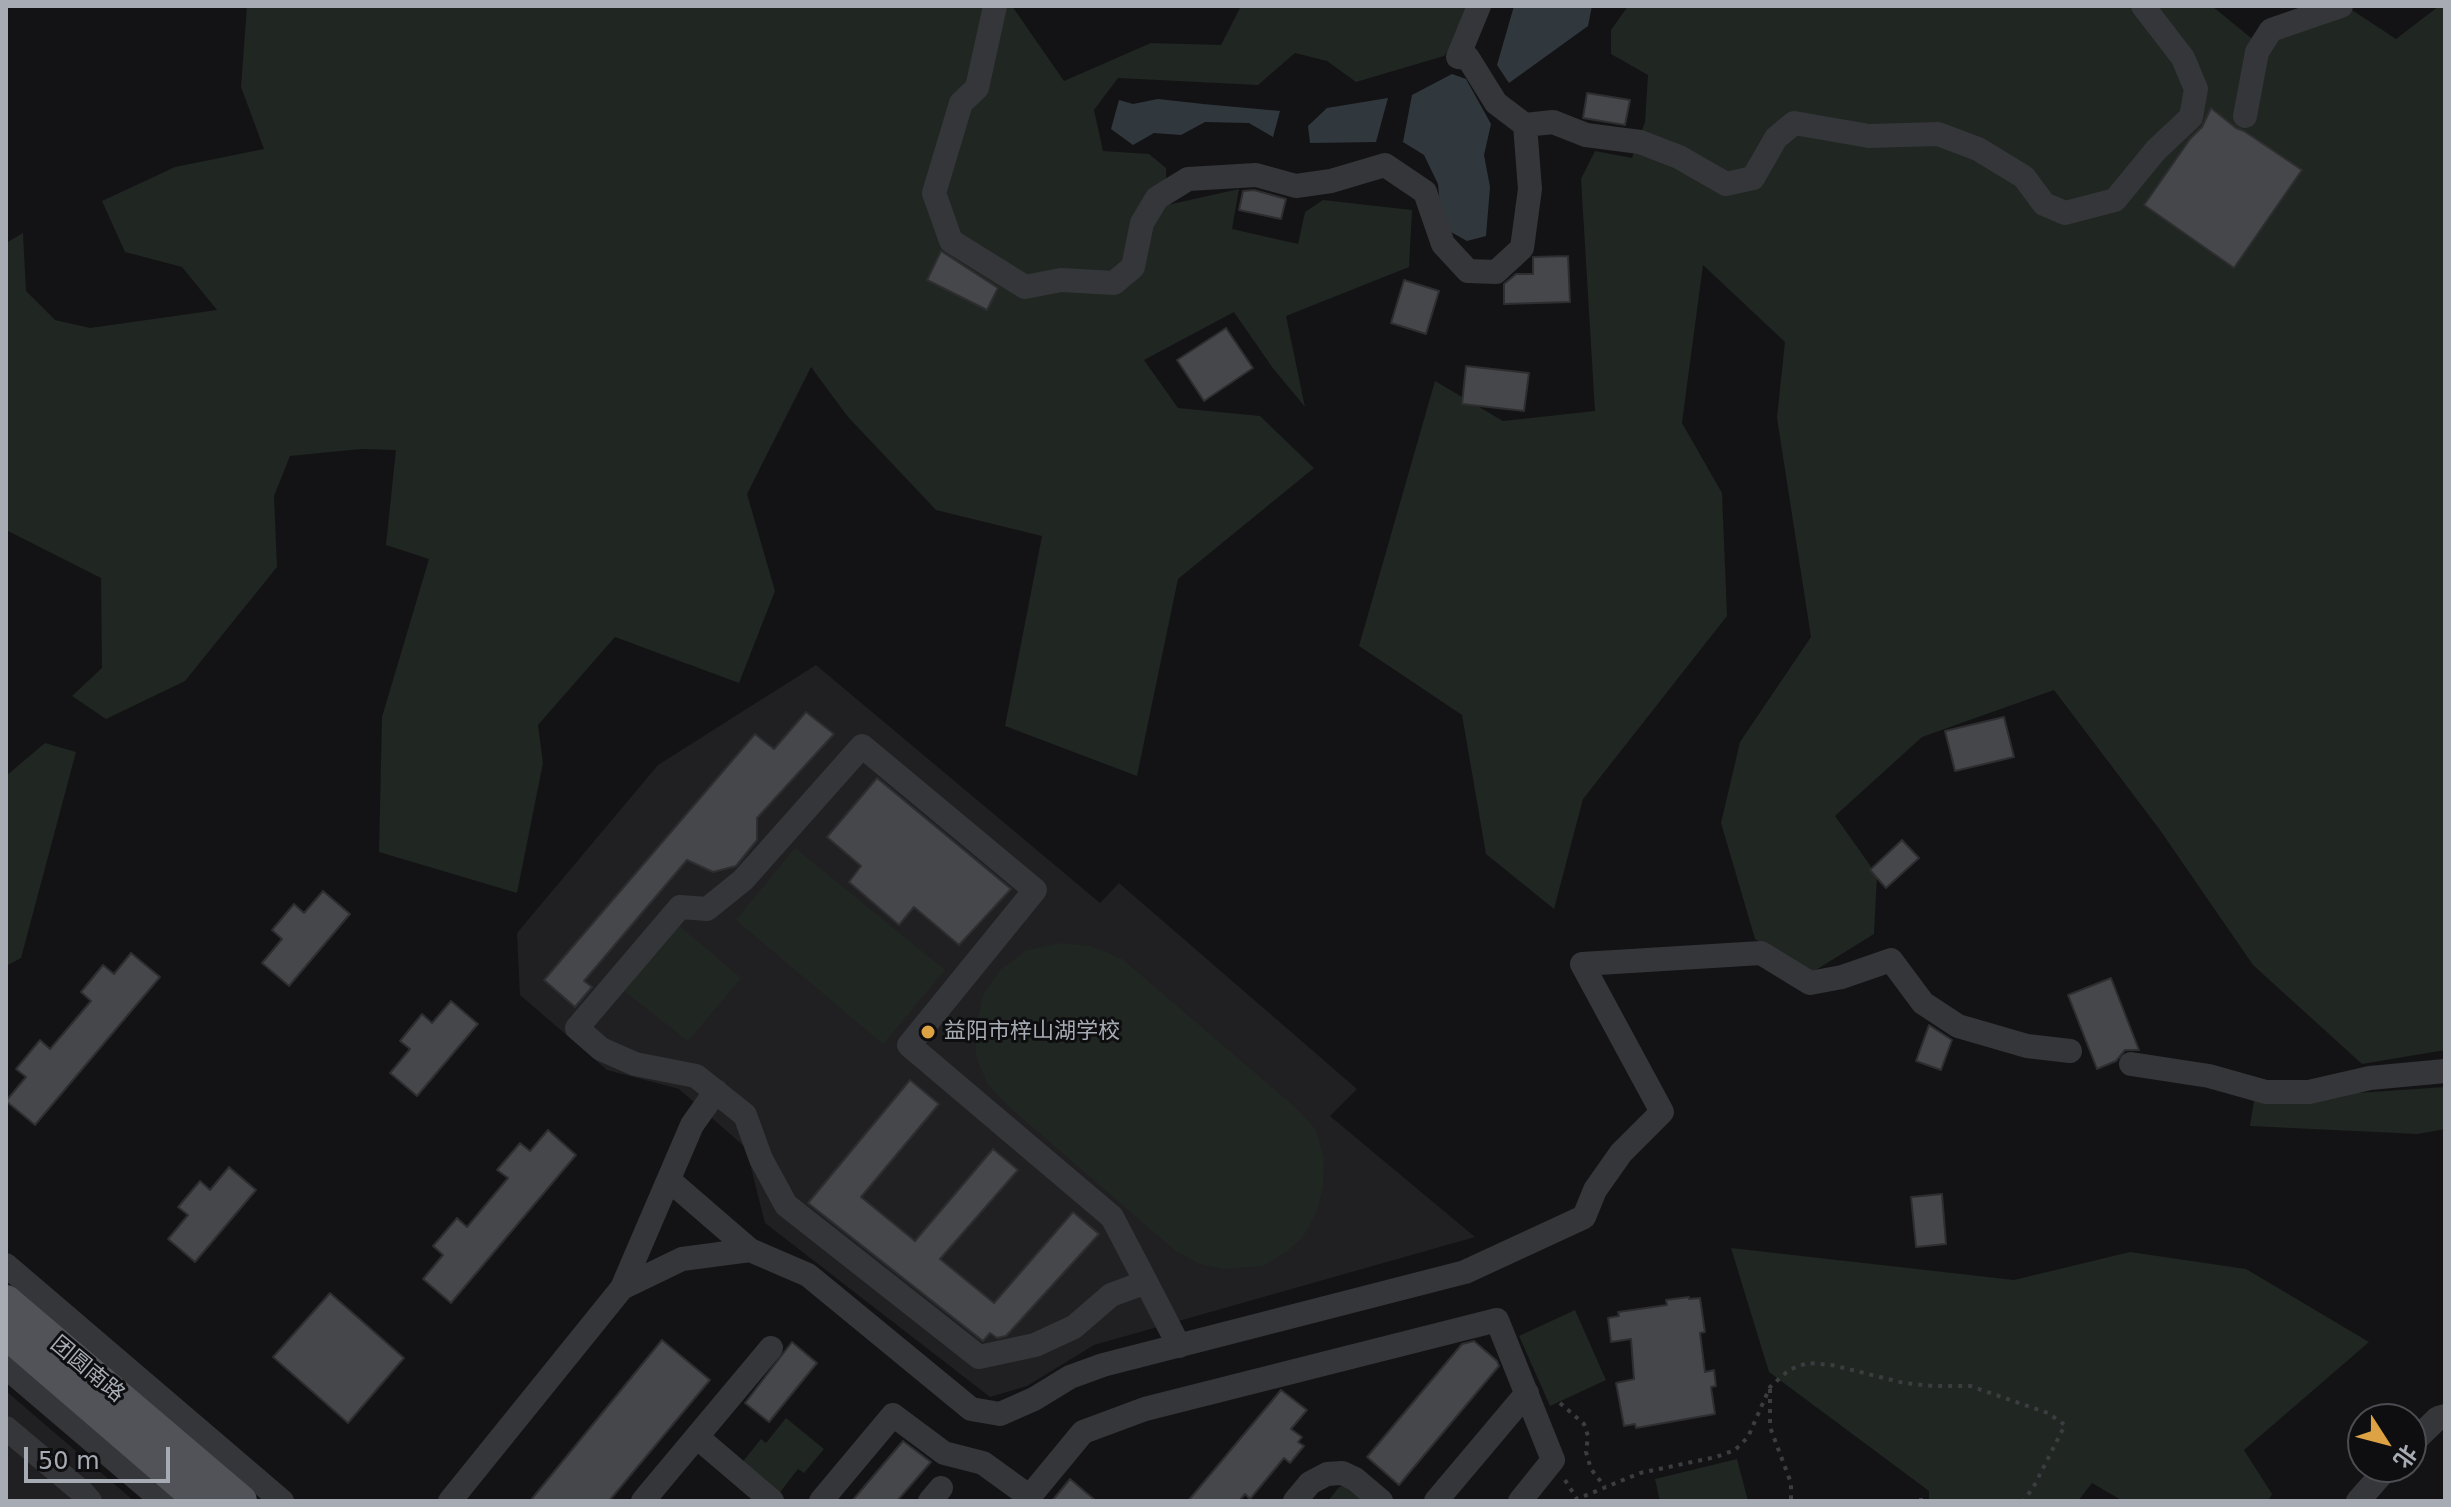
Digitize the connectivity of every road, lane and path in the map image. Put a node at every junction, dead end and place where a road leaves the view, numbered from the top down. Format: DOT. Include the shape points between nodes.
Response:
graph roads {
  1 [pos="995,6"];
  2 [pos="1479,6"];
  3 [pos="2143,6"];
  4 [pos="2341,6"];
  5 [pos="2245,116"];
  6 [pos="1525,125"];
  7 [pos="2070,1051"];
  8 [pos="2131,1064"];
  9 [pos="2445,1071"];
  10 [pos="716,1091"];
  11 [pos="669,1180"];
  12 [pos="750,1250"];
  13 [pos="6,1265"];
  14 [pos="1146,1282"];
  15 [pos="622,1288"];
  16 [pos="6,1301"];
  17 [pos="6,1333"];
  18 [pos="1179,1346"];
  19 [pos="771,1348"];
  20 [pos="6,1367"];
  21 [pos="1770,1387"];
  22 [pos="1527,1393"];
  23 [pos="1560,1403"];
  24 [pos="2445,1416"];
  25 [pos="6,1428"];
  26 [pos="2427,1429"];
  27 [pos="697,1437"];
  28 [pos="1553,1460"];
  29 [pos="2374,1483"];
  30 [pos="1605,1487"];
  31 [pos="1028,1499"];
  32 [pos="90,1501"];
  33 [pos="163,1501"];
  34 [pos="201,1501"];
  35 [pos="241,1501"];
  36 [pos="282,1501"];
  37 [pos="450,1501"];
  38 [pos="643,1501"];
  39 [pos="772,1501"];
  40 [pos="821,1501"];
  41 [pos="1295,1501"];
  42 [pos="1381,1501"];
  43 [pos="1436,1501"];
  44 [pos="1520,1501"];
  45 [pos="1791,1501"];
  46 [pos="2023,1501"];
  47 [pos="2358,1501"];
  1 -- 6 [label="street" via="977,88 961,103 934,193 951,241 1025,287 1061,280 1114,283 1133,267 1142,223 1157,198 1188,179 1256,175 1296,186 1385,165 1425,192 1443,244 1468,271 1496,272 1522,248 1530,189"];
  2 -- 6 [label="street" via="1458,57 1468,58 1496,103"];
  3 -- 6 [label="street" via="2183,58 2196,89 2191,117 2115,200 2065,213 2044,204 2024,177 1978,149 1938,134 1869,136 1794,123 1776,138 1753,178 1726,184 1640,142 1586,135 1553,122"];
  4 -- 5 [label="street" via="2271,30 2257,52"];
  7 -- 18 [label="street" via="2027,1046 1958,1026 1923,1003 1891,960 1810,983 1761,953 1582,964 1662,1112 1621,1153 1584,1217 1465,1272"];
  8 -- 9 [label="street" via="2209,1076 2266,1092 2309,1092 2370,1078"];
  10 -- 11 [label="street" via="692,1125"];
  10 -- 14 [label="street" via="745,1115 786,1205 979,1357 1035,1345 1074,1327 1111,1295"];
  10 -- 14 [label="street" via="696,1076 635,1064 601,1049 577,1028 680,907 707,909 743,880 862,746 1035,890 909,1045 1112,1217"];
  11 -- 12 [label="street"];
  11 -- 15 [label="street"];
  12 -- 15 [label="street" via="682,1259"];
  12 -- 18 [label="street" via="808,1275 971,1409 1000,1414 1070,1377"];
  13 -- 36 [label="street"];
  14 -- 18 [label="street"];
  15 -- 37 [label="street"];
  16 -- 35 [label="main road, 团圆南路"];
  17 -- 34 [label="main road, 团圆南路"];
  19 -- 27 [label="street"];
  20 -- 33 [label="street"];
  21 -- 30 [label="path" via="1748,1437 1735,1450"];
  21 -- 45 [label="path" via="1770,1427 1791,1483"];
  21 -- 46 [label="path" via="1807,1363 1832,1365 1904,1383 1970,1386 2048,1413 2065,1425"];
  22 -- 28 [label="street"];
  22 -- 31 [label="street" via="1497,1320 1133,1413 1083,1432"];
  22 -- 43 [label="street"];
  23 -- 30 [label="path" via="1584,1424 1591,1469"];
  24 -- 26 [label="street"];
  25 -- 32 [label="street"];
  27 -- 38 [label="street"];
  27 -- 39 [label="street"];
  28 -- 30 [label="path" via="1577,1499"];
  28 -- 44 [label="street"];
  29 -- 47 [label="street"];
  31 -- 40 [label="street" via="983,1463 944,1453 893,1415"];
  41 -- 42 [label="street" via="1310,1483 1342,1473"];
}
